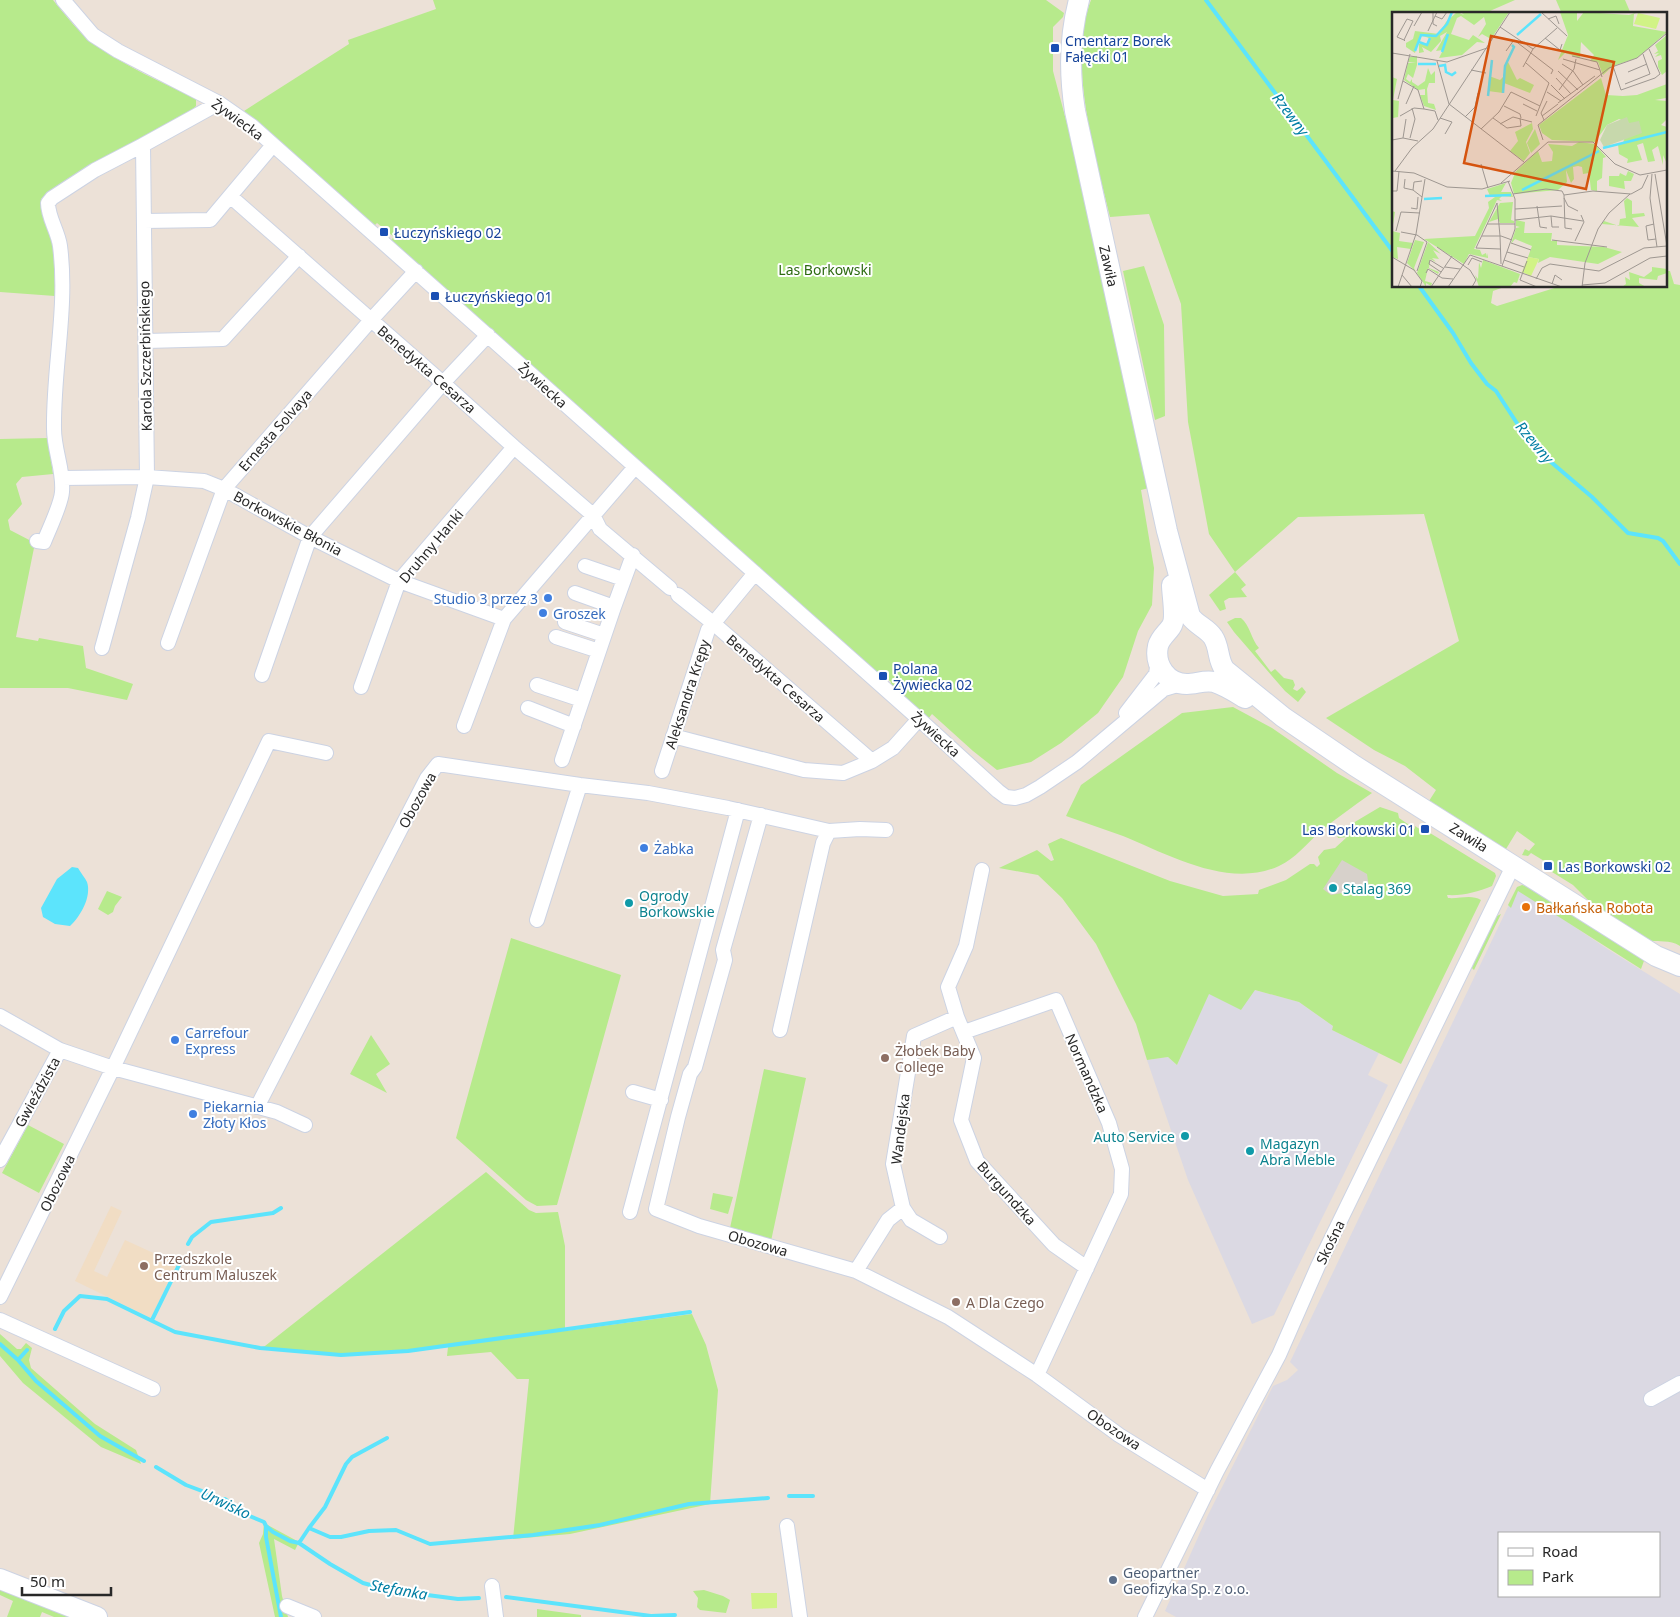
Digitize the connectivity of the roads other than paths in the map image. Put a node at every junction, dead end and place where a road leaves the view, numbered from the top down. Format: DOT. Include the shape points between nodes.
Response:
graph roads {
  1 [pos="63,0"];
  2 [pos="1078,0"];
  3 [pos="219,104"];
  4 [pos="143,145"];
  5 [pos="273,145"];
  6 [pos="230,196"];
  7 [pos="144,221"];
  8 [pos="298,256"];
  9 [pos="416,272"];
  10 [pos="371,320"];
  11 [pos="488,335"];
  12 [pos="146,341"];
  13 [pos="443,382"];
  14 [pos="514,448"];
  15 [pos="635,467"];
  16 [pos="147,477"];
  17 [pos="62,478"];
  18 [pos="224,489"];
  19 [pos="593,515"];
  20 [pos="1167,530"];
  21 [pos="310,537"];
  22 [pos="37,541"];
  23 [pos="633,555"];
  24 [pos="585,566"];
  25 [pos="755,573"];
  26 [pos="623,579"];
  27 [pos="399,581"];
  28 [pos="575,593"];
  29 [pos="614,607"];
  30 [pos="504,619"];
  31 [pos="566,622"];
  32 [pos="713,623"];
  33 [pos="1199,625"];
  34 [pos="1168,630"];
  35 [pos="604,635"];
  36 [pos="556,637"];
  37 [pos="168,643"];
  38 [pos="102,648"];
  39 [pos="599,651"];
  40 [pos="1218,653"];
  41 [pos="1158,661"];
  42 [pos="262,675"];
  43 [pos="1189,684"];
  44 [pos="537,685"];
  45 [pos="361,687"];
  46 [pos="582,700"];
  47 [pos="528,708"];
  48 [pos="1283,717"];
  49 [pos="919,719"];
  50 [pos="464,726"];
  51 [pos="574,726"];
  52 [pos="1112,732"];
  53 [pos="673,736"];
  54 [pos="326,753"];
  55 [pos="562,760"];
  56 [pos="872,761"];
  57 [pos="662,771"];
  58 [pos="580,785"];
  59 [pos="738,810"];
  60 [pos="761,815"];
  61 [pos="886,830"];
  62 [pos="829,831"];
  63 [pos="1513,866"];
  64 [pos="982,870"];
  65 [pos="537,920"];
  66 [pos="1656,956"];
  67 [pos="1680,966"];
  68 [pos="1680,974"];
  69 [pos="0,1016"];
  70 [pos="957,1017"];
  71 [pos="780,1030"];
  72 [pos="964,1032"];
  73 [pos="60,1050"];
  74 [pos="113,1068"];
  75 [pos="633,1092"];
  76 [pos="661,1100"];
  77 [pos="257,1107"];
  78 [pos="305,1125"];
  79 [pos="0,1160"];
  80 [pos="903,1208"];
  81 [pos="630,1212"];
  82 [pos="940,1237"];
  83 [pos="1087,1268"];
  84 [pos="856,1270"];
  85 [pos="0,1297"];
  86 [pos="0,1320"];
  87 [pos="1037,1375"];
  88 [pos="1680,1383"];
  89 [pos="154,1389"];
  90 [pos="1651,1399"];
  91 [pos="1208,1490"];
  92 [pos="787,1526"];
  93 [pos="0,1579"];
  94 [pos="492,1586"];
  95 [pos="287,1606"];
  96 [pos="97,1617"];
  97 [pos="314,1617"];
  98 [pos="496,1617"];
  99 [pos="800,1617"];
  100 [pos="1145,1617"];
  1 -- 3 [label="street, Żywiecka" via="93,35"];
  2 -- 20 [label="street, Zawiła" via="1070,56 1075,111"];
  3 -- 4 [label="street"];
  3 -- 5 [label="street, Żywiecka"];
  4 -- 7 [label="street, Karola Szczerbińskiego"];
  4 -- 17 [label="street" via="95,170 48,202 60,245 61,302 54,431"];
  5 -- 6 [label="street"];
  5 -- 9 [label="street, Żywiecka"];
  6 -- 7 [label="street" via="210,220"];
  6 -- 8 [label="street, Benedykta Cesarza"];
  7 -- 12 [label="street, Karola Szczerbińskiego"];
  8 -- 10 [label="street, Benedykta Cesarza"];
  8 -- 12 [label="street" via="223,340"];
  9 -- 10 [label="street, Ernesta Solvaya"];
  9 -- 11 [label="street, Żywiecka"];
  10 -- 13 [label="street, Benedykta Cesarza"];
  10 -- 18 [label="street, Ernesta Solvaya"];
  11 -- 13 [label="street"];
  11 -- 15 [label="street, Żywiecka"];
  12 -- 16 [label="street, Karola Szczerbińskiego"];
  13 -- 14 [label="street, Benedykta Cesarza"];
  13 -- 21 [label="street"];
  14 -- 19 [label="street, Benedykta Cesarza"];
  14 -- 27 [label="street, Druhny Hanki"];
  15 -- 19 [label="street"];
  15 -- 25 [label="street, Żywiecka"];
  16 -- 17 [label="street, Borkowskie Błonia"];
  16 -- 18 [label="street, Borkowskie Błonia" via="204,481"];
  16 -- 38 [label="street, Karola Szczerbińskiego"];
  17 -- 22 [label="street" via="62,494 44,542"];
  18 -- 21 [label="street, Borkowskie Błonia"];
  18 -- 37 [label="street, Ernesta Solvaya"];
  19 -- 23 [label="street, Benedykta Cesarza" via="600,529"];
  19 -- 30 [label="street"];
  20 -- 33 [label="street, Zawiła" via="1188,609"];
  20 -- 34 [label="street, Zawiła" via="1174,618"];
  21 -- 27 [label="street, Borkowskie Błonia"];
  21 -- 42 [label="street"];
  23 -- 26 [label="street"];
  23 -- 32 [label="street, Benedykta Cesarza"];
  24 -- 26 [label="street"];
  25 -- 32 [label="street, Aleksandra Krępy"];
  25 -- 49 [label="street, Żywiecka"];
  26 -- 29 [label="street"];
  27 -- 30 [label="street, Borkowskie Błonia"];
  27 -- 45 [label="street, Druhny Hanki"];
  28 -- 29 [label="street"];
  29 -- 35 [label="street"];
  30 -- 50 [label="street"];
  31 -- 35 [label="street"];
  32 -- 53 [label="street, Aleksandra Krępy"];
  32 -- 56 [label="street, Benedykta Cesarza"];
  33 -- 34 [label="street" via="1180,624"];
  33 -- 40 [label="street, Zawiła" via="1214,638"];
  34 -- 41 [label="street, Zawiła" via="1158,647"];
  35 -- 39 [label="street"];
  36 -- 39 [label="street"];
  39 -- 46 [label="street"];
  40 -- 43 [label="street" via="1210,675"];
  40 -- 48 [label="street, Zawiła" via="1228,673"];
  41 -- 43 [label="street" via="1169,678"];
  41 -- 52 [label="street" via="1154,678"];
  43 -- 48 [label="street, Zawiła" via="1216,683"];
  43 -- 52 [label="street" via="1164,689"];
  44 -- 46 [label="street"];
  46 -- 51 [label="street"];
  47 -- 51 [label="street"];
  48 -- 63 [label="street, Zawiła"];
  49 -- 52 [label="street, Żywiecka" via="1006,797 1015,798 1040,787 1077,762"];
  49 -- 56 [label="street" via="893,748"];
  51 -- 55 [label="street"];
  53 -- 56 [label="street" via="804,770 843,772"];
  53 -- 57 [label="street, Aleksandra Krępy"];
  54 -- 74 [label="street, Obozowa" via="269,741"];
  58 -- 59 [label="street, Obozowa" via="648,793"];
  58 -- 65 [label="street"];
  58 -- 77 [label="street, Obozowa" via="438,764 427,778"];
  59 -- 60 [label="street, Obozowa"];
  59 -- 76 [label="street"];
  60 -- 62 [label="street, Obozowa"];
  60 -- 84 [label="street, Obozowa" via="723,950 725,960 678,1117 656,1209 699,1226"];
  61 -- 62 [label="street, Obozowa"];
  62 -- 71 [label="street" via="823,843"];
  63 -- 66 [label="street, Zawiła"];
  63 -- 91 [label="street, Skośna" via="1318,1266 1279,1355"];
  64 -- 70 [label="street, Burgundzka" via="966,946 948,984"];
  66 -- 67 [label="street, Zawiła"];
  66 -- 68 [label="street, Zawiła"];
  69 -- 73 [label="street"];
  70 -- 72 [label="street, Burgundzka"];
  70 -- 80 [label="street, Wandejska" via="914,1036 893,1164"];
  72 -- 83 [label="street, Burgundzka" via="974,1058 961,1120 977,1162 1054,1245"];
  72 -- 83 [label="street, Normandzka" via="1056,1000 1109,1123 1122,1169 1121,1194"];
  73 -- 74 [label="street"];
  73 -- 79 [label="street, Gwieździsta"];
  74 -- 77 [label="street"];
  74 -- 85 [label="street, Obozowa"];
  75 -- 76 [label="street"];
  76 -- 81 [label="street"];
  77 -- 78 [label="street"];
  80 -- 82 [label="street" via="911,1220"];
  80 -- 84 [label="street" via="888,1220"];
  83 -- 87 [label="street, Normandzka"];
  84 -- 87 [label="street, Obozowa" via="948,1317"];
  86 -- 89 [label="street"];
  87 -- 91 [label="street, Obozowa" via="1119,1435"];
  88 -- 90 [label="street"];
  91 -- 100 [label="street, Skośna"];
  92 -- 99 [label="street"];
  93 -- 96 [label="street"];
  94 -- 98 [label="street"];
  95 -- 97 [label="street"];
}
